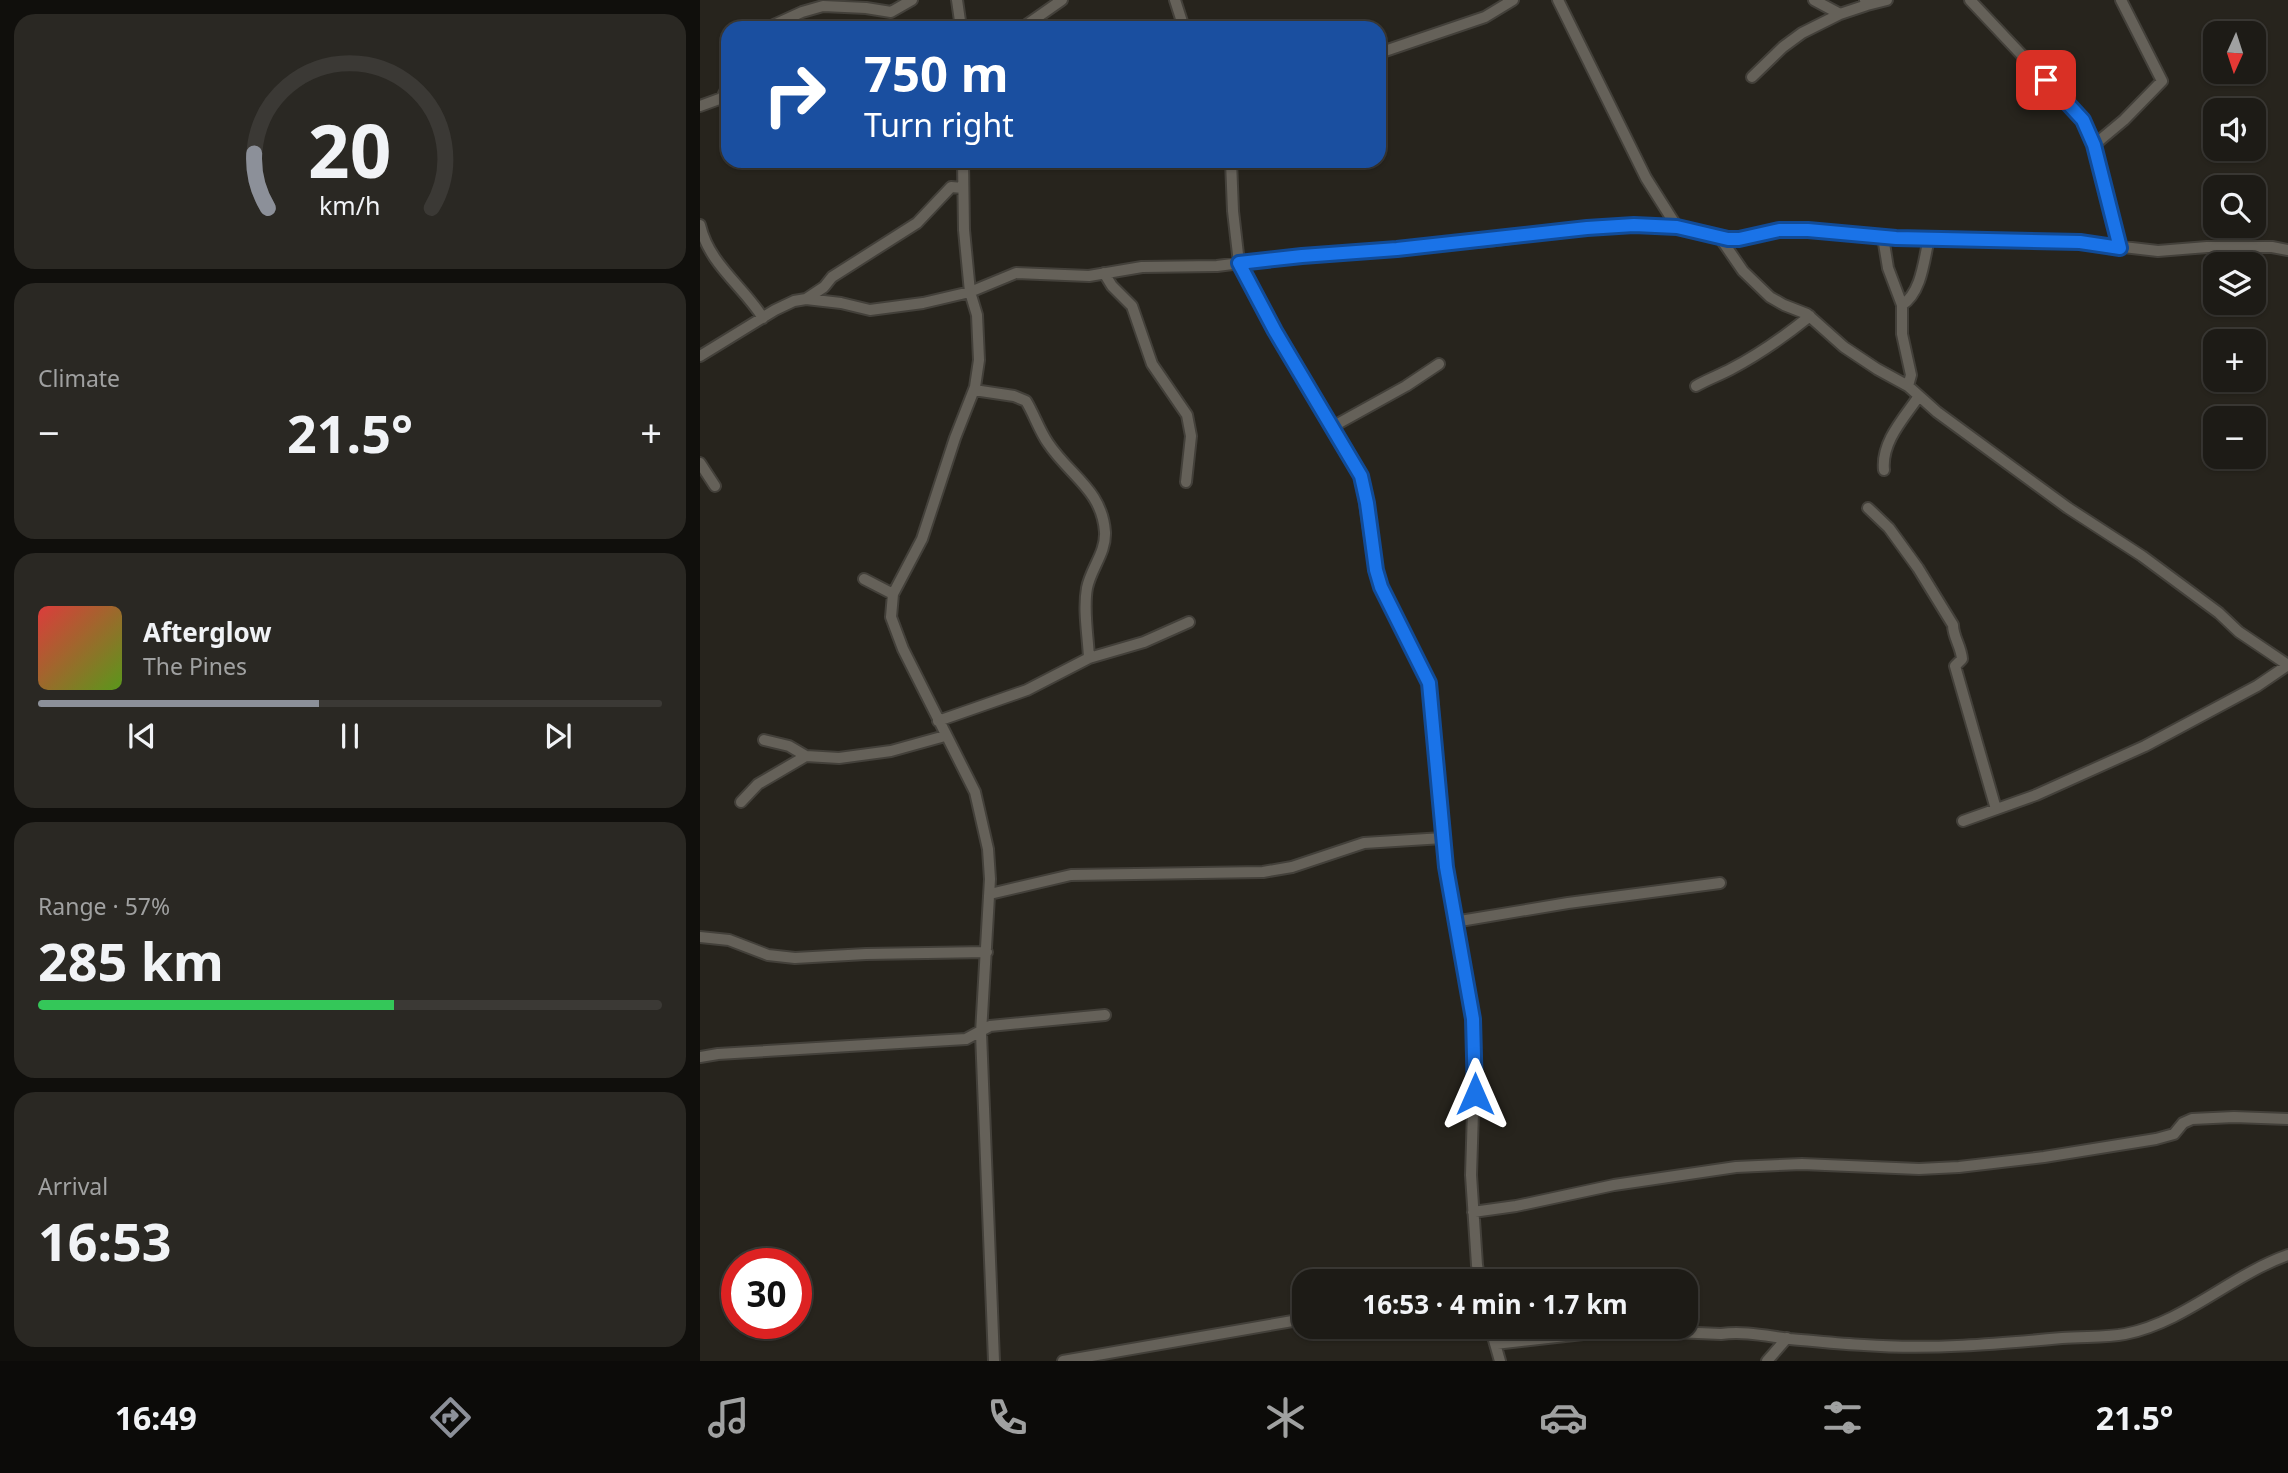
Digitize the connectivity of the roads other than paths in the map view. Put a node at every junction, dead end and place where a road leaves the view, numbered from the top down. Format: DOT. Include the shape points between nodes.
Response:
graph roads {
  1 [pos="912,0"];
  2 [pos="957,0"];
  3 [pos="1062,0"];
  4 [pos="1175,0"];
  5 [pos="1514,0"];
  6 [pos="1558,0"];
  7 [pos="1814,0"];
  8 [pos="1887,0"];
  9 [pos="1970,0"];
  10 [pos="2121,0"];
  11 [pos="1866,2"];
  12 [pos="1840,14"];
  13 [pos="782,21"];
  14 [pos="960,21"];
  15 [pos="1032,21"];
  16 [pos="1182,21"];
  17 [pos="1386,51"];
  18 [pos="1752,77"];
  19 [pos="721,98"];
  20 [pos="700,106"];
  21 [pos="2094,145"];
  22 [pos="963,168"];
  23 [pos="1231,168"];
  24 [pos="963,188"];
  25 [pos="700,225"];
  26 [pos="1677,227"];
  27 [pos="1883,237"];
  28 [pos="1929,238"];
  29 [pos="1721,239"];
  30 [pos="2120,248"];
  31 [pos="2288,250"];
  32 [pos="1239,263"];
  33 [pos="1104,273"];
  34 [pos="970,292"];
  35 [pos="806,299"];
  36 [pos="1902,305"];
  37 [pos="1810,316"];
  38 [pos="763,318"];
  39 [pos="700,356"];
  40 [pos="1438,364"];
  41 [pos="1696,386"];
  42 [pos="1908,386"];
  43 [pos="974,390"];
  44 [pos="1919,396"];
  45 [pos="1332,428"];
  46 [pos="700,463"];
  47 [pos="1884,470"];
  48 [pos="1186,482"];
  49 [pos="715,486"];
  50 [pos="1868,508"];
  51 [pos="864,579"];
  52 [pos="893,594"];
  53 [pos="1189,622"];
  54 [pos="1089,658"];
  55 [pos="2288,665"];
  56 [pos="937,721"];
  57 [pos="945,736"];
  58 [pos="764,740"];
  59 [pos="806,756"];
  60 [pos="741,802"];
  61 [pos="1996,809"];
  62 [pos="1963,821"];
  63 [pos="1443,838"];
  64 [pos="1720,883"];
  65 [pos="990,894"];
  66 [pos="1454,922"];
  67 [pos="700,937"];
  68 [pos="987,952"];
  69 [pos="1105,1015"];
  70 [pos="981,1033"];
  71 [pos="700,1057"];
  72 [pos="2288,1119"];
  73 [pos="1473,1212"];
  74 [pos="2288,1255"];
  75 [pos="1479,1269"];
  76 [pos="1292,1321"];
  77 [pos="1787,1338"];
  78 [pos="1494,1339"];
  79 [pos="1495,1344"];
  80 [pos="994,1361"];
  81 [pos="1063,1361"];
  82 [pos="1500,1361"];
  83 [pos="1768,1361"];
  1 -- 13 [label="street" via="891,12 822,6"];
  2 -- 14 [label="street"];
  3 -- 15 [label="street"];
  4 -- 16 [label="street"];
  5 -- 17 [label="street" via="1485,17"];
  6 -- 26 [label="street" via="1646,178"];
  7 -- 12 [label="street"];
  8 -- 11 [label="street"];
  9 -- 21 [label="street" via="2083,120"];
  10 -- 21 [label="street" via="2162,81"];
  11 -- 12 [label="street"];
  12 -- 18 [label="street" via="1802,33"];
  19 -- 20 [label="street"];
  21 -- 30 [label="street"];
  22 -- 24 [label="street"];
  23 -- 32 [label="street"];
  24 -- 34 [label="street"];
  24 -- 35 [label="street" via="951,187 917,223"];
  25 -- 38 [label="street" via="709,251"];
  26 -- 29 [label="street"];
  26 -- 32 [label="street" via="1587,228"];
  27 -- 28 [label="street"];
  27 -- 29 [label="street" via="1779,230"];
  27 -- 36 [label="street" via="1888,268"];
  28 -- 30 [label="street" via="2080,242"];
  28 -- 36 [label="street" via="1919,282"];
  29 -- 37 [label="street" via="1757,286"];
  30 -- 31 [label="street"];
  32 -- 33 [label="street"];
  32 -- 45 [label="street"];
  33 -- 34 [label="street" via="1016,273"];
  33 -- 48 [label="street" via="1132,306 1152,365 1187,415 1191,436"];
  34 -- 35 [label="street" via="870,310"];
  34 -- 43 [label="street" via="977,316 979,360"];
  35 -- 38 [label="street"];
  36 -- 42 [label="street" via="1902,334 1911,375"];
  37 -- 41 [label="street" via="1783,338"];
  37 -- 42 [label="street" via="1844,347"];
  38 -- 39 [label="street"];
  40 -- 45 [label="street"];
  42 -- 44 [label="street"];
  43 -- 52 [label="street" via="922,539"];
  43 -- 54 [label="street" via="1026,401 1062,463 1099,502 1105,534 1086,591"];
  44 -- 47 [label="street" via="1886,446"];
  44 -- 55 [label="street"];
  45 -- 63 [label="street" via="1361,476 1381,587 1429,683"];
  46 -- 49 [label="street"];
  50 -- 61 [label="street" via="1889,528 1953,625 1962,659 1955,666"];
  51 -- 52 [label="street"];
  52 -- 56 [label="street" via="892,624"];
  53 -- 54 [label="street" via="1144,642"];
  54 -- 56 [label="street" via="1041,684"];
  55 -- 61 [label="street" via="2145,746"];
  56 -- 57 [label="street"];
  57 -- 59 [label="street" via="891,751 839,758"];
  57 -- 65 [label="street" via="975,792 988,849"];
  58 -- 59 [label="street"];
  59 -- 60 [label="street" via="758,784"];
  61 -- 62 [label="street"];
  63 -- 65 [label="street" via="1364,843 1263,872 1071,875"];
  63 -- 66 [label="street"];
  64 -- 66 [label="street"];
  65 -- 68 [label="street"];
  66 -- 73 [label="street" via="1475,1047"];
  67 -- 68 [label="street" via="795,958"];
  68 -- 70 [label="street"];
  69 -- 70 [label="street" via="990,1026"];
  70 -- 71 [label="street" via="966,1039"];
  70 -- 80 [label="street"];
  72 -- 73 [label="street" via="2192,1119 2174,1134 2156,1139 1959,1167 1737,1167"];
  73 -- 75 [label="street"];
  74 -- 77 [label="street" via="2248,1272 2182,1311 2127,1334 1930,1346 1867,1346"];
  76 -- 81 [label="street"];
  77 -- 79 [label="street" via="1636,1328"];
  77 -- 83 [label="street"];
  78 -- 79 [label="street"];
  79 -- 82 [label="street"];
}
